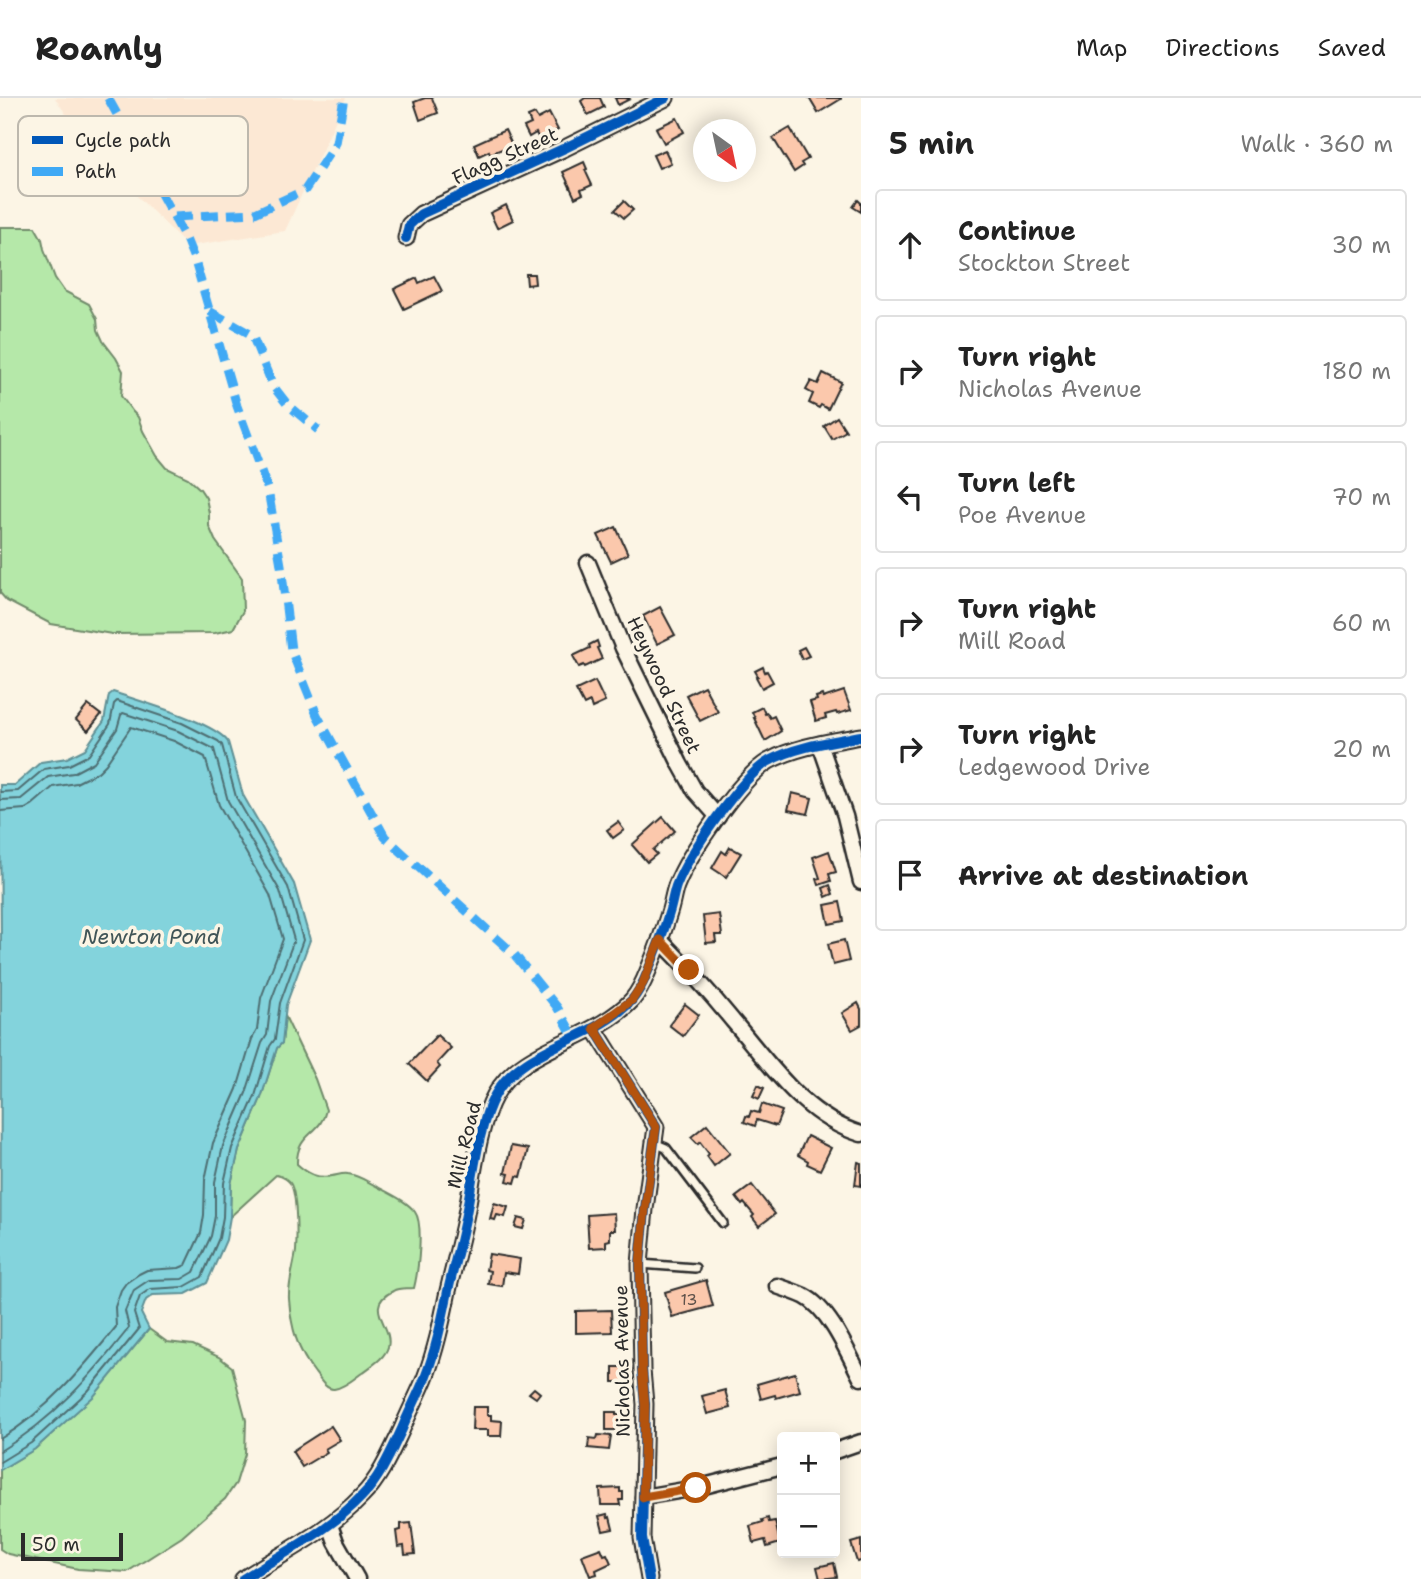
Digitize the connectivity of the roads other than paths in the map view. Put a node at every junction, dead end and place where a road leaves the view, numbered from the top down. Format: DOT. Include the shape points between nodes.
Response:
graph roads {
  1 [pos="666,98"];
  2 [pos="406,238"];
  3 [pos="588,563"];
  4 [pos="861,736"];
  5 [pos="820,744"];
  6 [pos="718,817"];
  7 [pos="861,882"];
  8 [pos="660,940"];
  9 [pos="594,1028"];
  10 [pos="861,1134"];
  11 [pos="653,1143"];
  12 [pos="723,1223"];
  13 [pos="640,1264"];
  14 [pos="695,1268"];
  15 [pos="777,1286"];
  16 [pos="861,1378"];
  17 [pos="861,1442"];
  18 [pos="840,1449"];
  19 [pos="777,1467"];
  20 [pos="643,1497"];
  21 [pos="330,1525"];
  22 [pos="243,1579"];
  23 [pos="357,1579"];
  24 [pos="649,1579"];
  1 -- 2 [label="street, Flagg Street" via="421,214 409,225"];
  3 -- 6 [label="street, Heywood Street" via="623,648 680,764 695,791"];
  4 -- 5 [label="street, Mill Road"];
  5 -- 6 [label="street, Mill Road" via="767,762"];
  5 -- 7 [label="street"];
  6 -- 8 [label="street, Mill Road" via="676,886"];
  8 -- 9 [label="street, Mill Road" via="632,1000"];
  8 -- 10 [label="street" via="798,1097 837,1125"];
  9 -- 11 [label="street, Nicholas Avenue" via="656,1127"];
  9 -- 21 [label="street, Mill Road" via="523,1064 494,1096 425,1377 378,1474 364,1494"];
  11 -- 12 [label="lane" via="666,1147"];
  11 -- 13 [label="street, Nicholas Avenue"];
  13 -- 14 [label="lane"];
  13 -- 20 [label="street, Nicholas Avenue"];
  15 -- 16 [label="street" via="806,1297 822,1311"];
  17 -- 18 [label="street"];
  19 -- 20 [label="street"];
  20 -- 24 [label="street, Nicholas Avenue" via="642,1538"];
  21 -- 22 [label="street, Mill Road"];
  21 -- 23 [label="street"];
}
